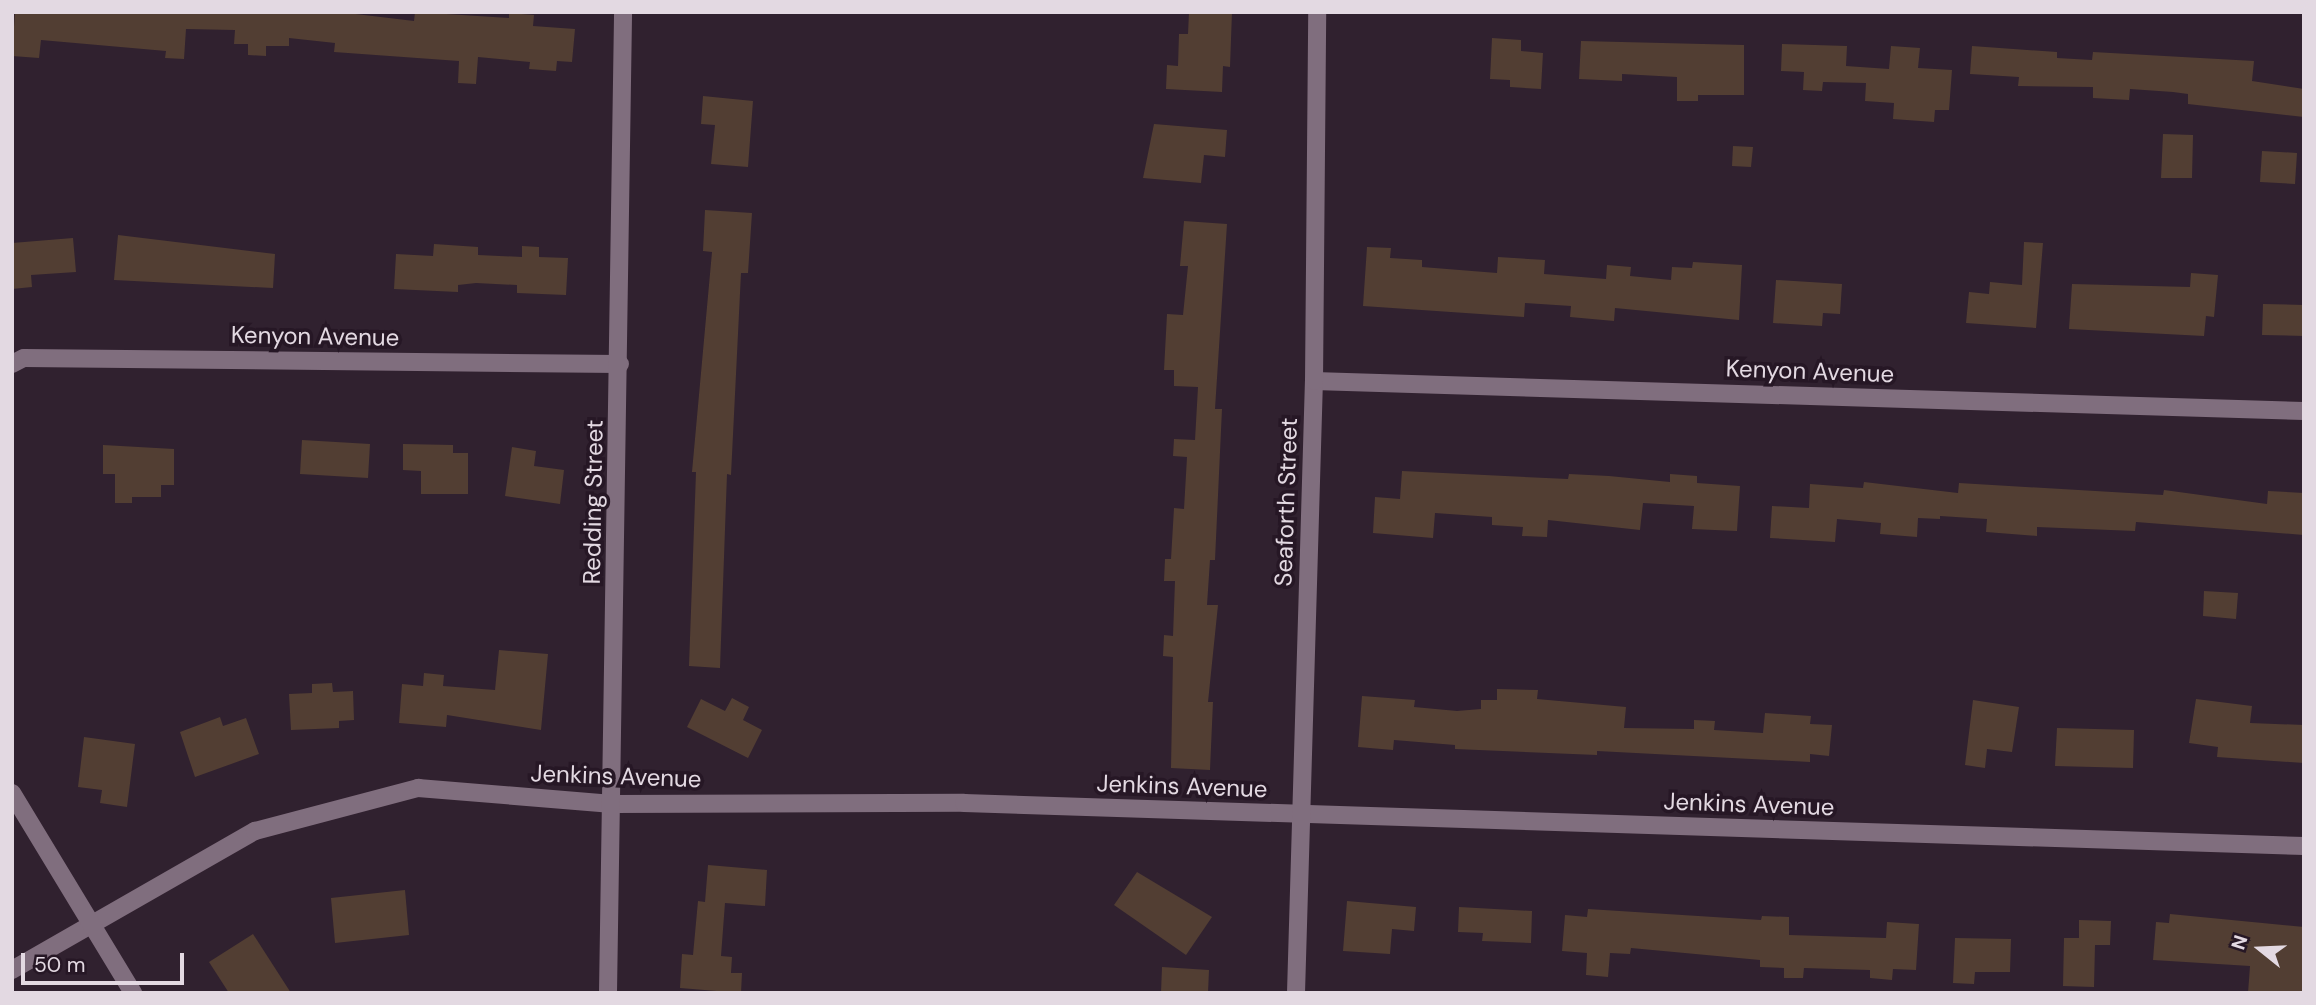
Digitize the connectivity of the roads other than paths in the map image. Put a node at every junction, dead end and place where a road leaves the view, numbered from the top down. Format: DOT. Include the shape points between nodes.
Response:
graph roads {
  1 [pos="623,12"];
  2 [pos="1317,12"];
  3 [pos="620,363"];
  4 [pos="12,364"];
  5 [pos="1314,381"];
  6 [pos="2304,411"];
  7 [pos="12,793"];
  8 [pos="612,804"];
  9 [pos="1301,815"];
  10 [pos="2304,846"];
  11 [pos="89,923"];
  12 [pos="12,970"];
  13 [pos="133,993"];
  14 [pos="608,993"];
  15 [pos="1296,993"];
  1 -- 3 [label="street, Redding Street"];
  2 -- 5 [label="street, Seaforth Street"];
  3 -- 4 [label="street, Kenyon Avenue" via="24,358"];
  3 -- 8 [label="street, Redding Street"];
  5 -- 6 [label="street, Kenyon Avenue"];
  5 -- 9 [label="street, Seaforth Street"];
  7 -- 11 [label="street"];
  8 -- 9 [label="street, Jenkins Avenue" via="964,803"];
  8 -- 11 [label="street, Jenkins Avenue" via="418,788 255,831"];
  8 -- 14 [label="street, Redding Street"];
  9 -- 10 [label="street, Jenkins Avenue"];
  9 -- 15 [label="street, Seaforth Street"];
  11 -- 12 [label="street, Jenkins Avenue"];
  11 -- 13 [label="street"];
}
